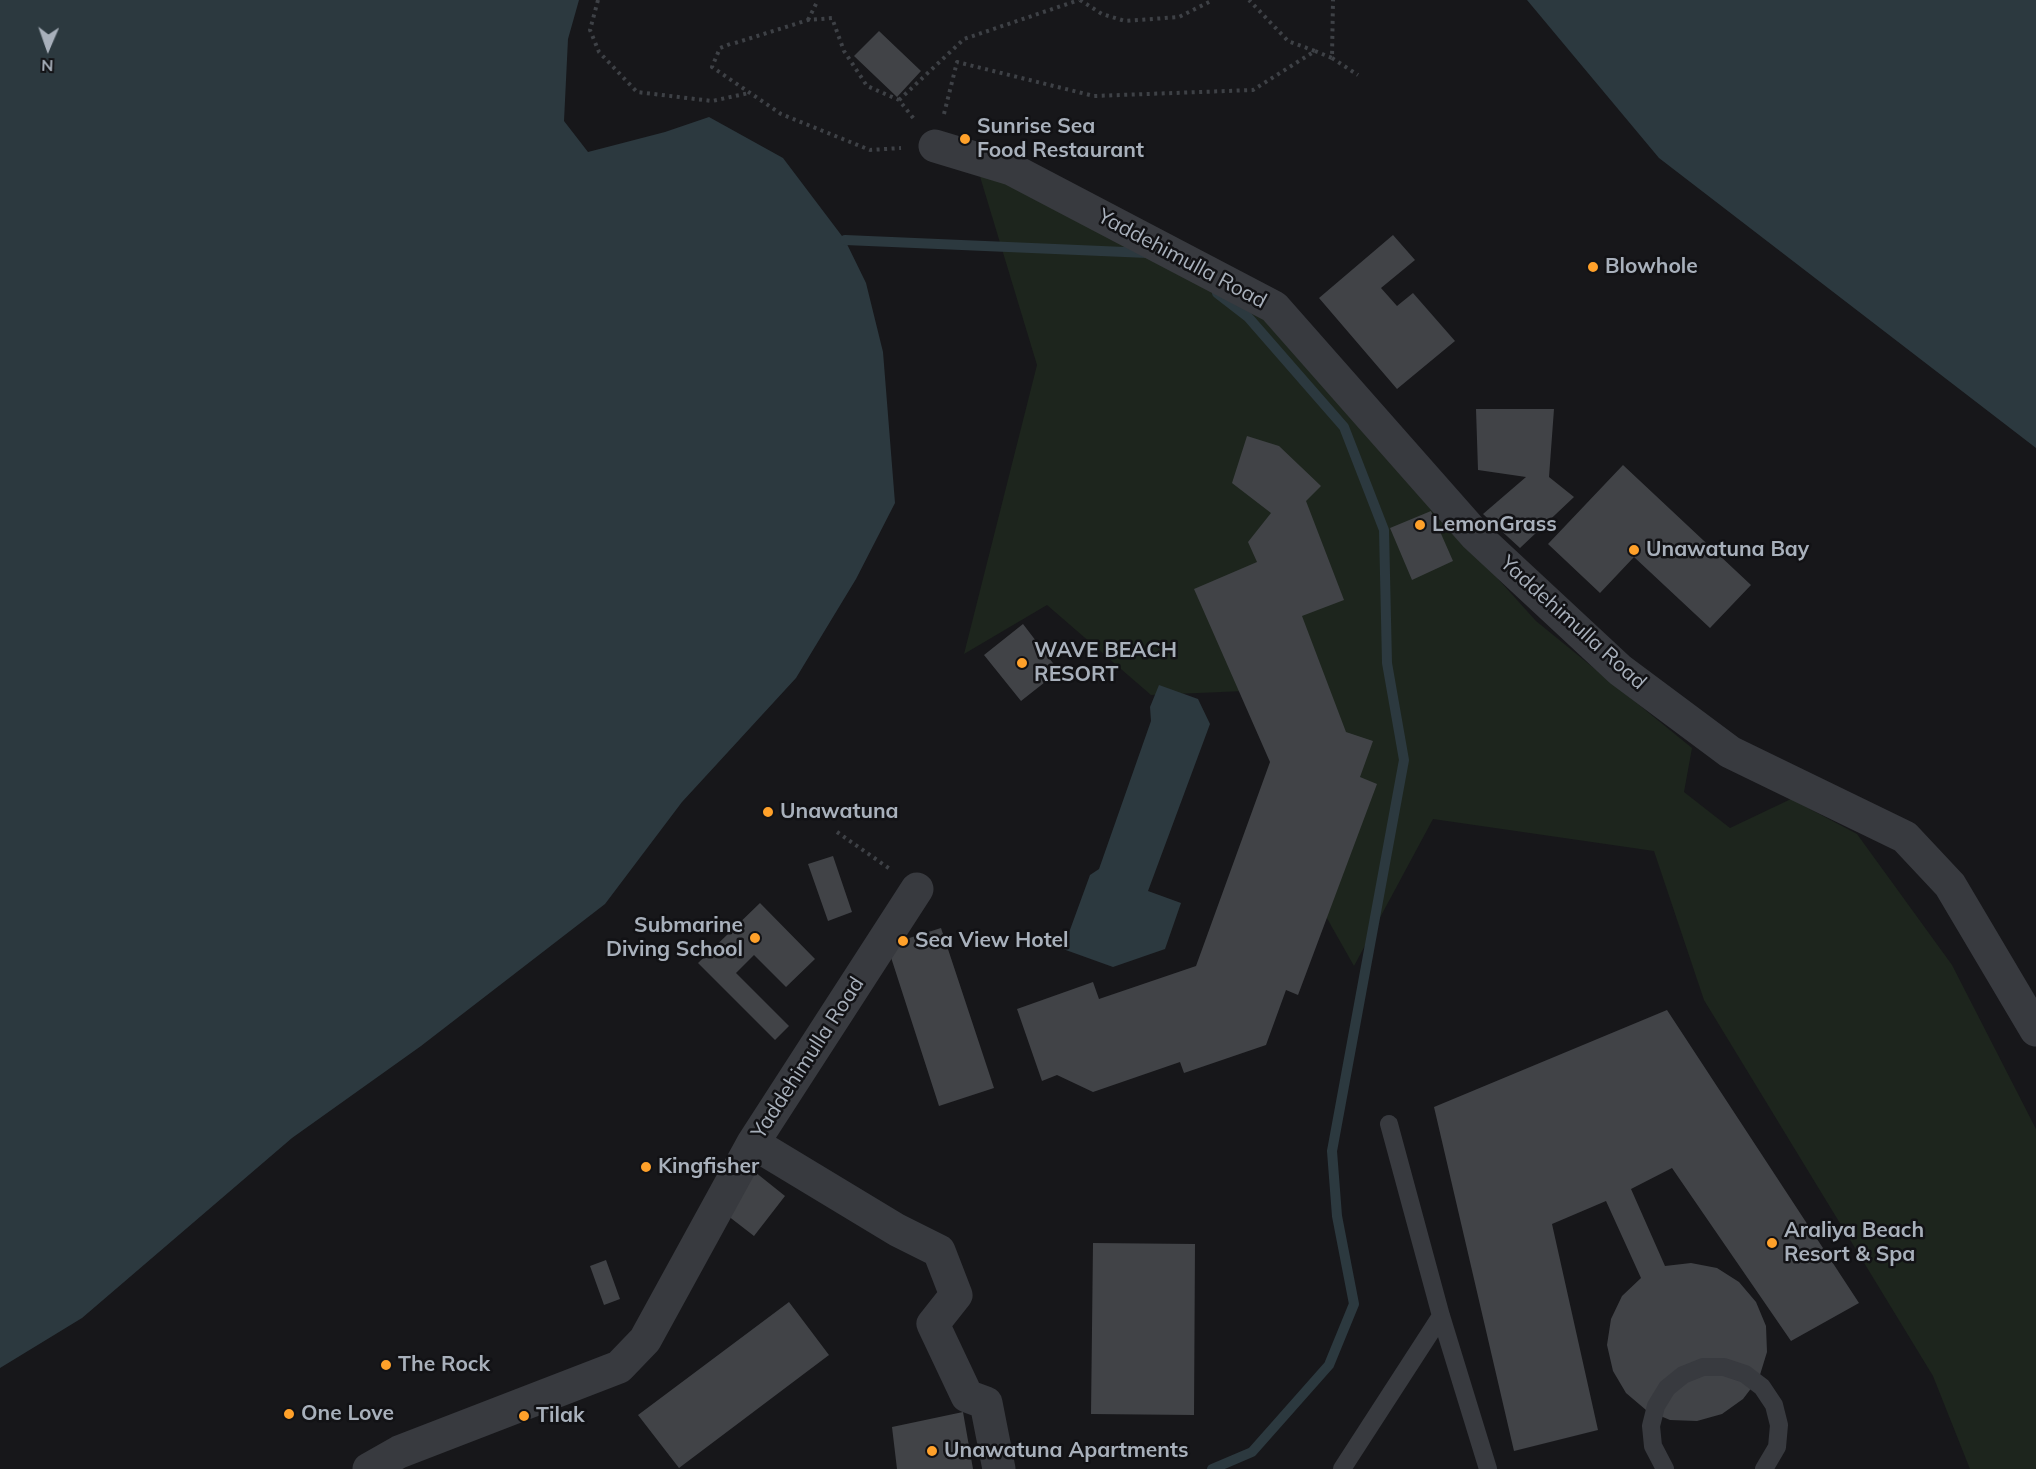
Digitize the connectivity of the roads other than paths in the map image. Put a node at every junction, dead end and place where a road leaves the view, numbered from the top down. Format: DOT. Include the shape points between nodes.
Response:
graph roads {
  1 [pos="935,146"];
  2 [pos="917,889"];
  3 [pos="2036,1030"];
  4 [pos="1389,1124"];
  5 [pos="753,1143"];
  6 [pos="1441,1316"];
  7 [pos="1766,1468"];
  8 [pos="369,1469"];
  9 [pos="999,1469"];
  10 [pos="1342,1469"];
  11 [pos="1488,1469"];
  12 [pos="1665,1469"];
  1 -- 3 [label="street, Yaddehimulla Road" via="1011,169 1274,307 1476,536 1620,670 1730,752 1905,837 1950,885"];
  2 -- 5 [label="street, Yaddehimulla Road"];
  4 -- 6 [label="lane"];
  5 -- 8 [label="street, Yaddehimulla Road" via="645,1340 619,1367 399,1452"];
  5 -- 9 [label="street" via="939,1251 956,1295 933,1324 967,1396 986,1403"];
  6 -- 10 [label="lane"];
  6 -- 11 [label="lane"];
  7 -- 12 [label="lane" via="1777,1447 1779,1425 1774,1405 1762,1387 1745,1374 1724,1367 1703,1367 1683,1375 1667,1388 1656,1406 1651,1426 1653,1446"];
}
